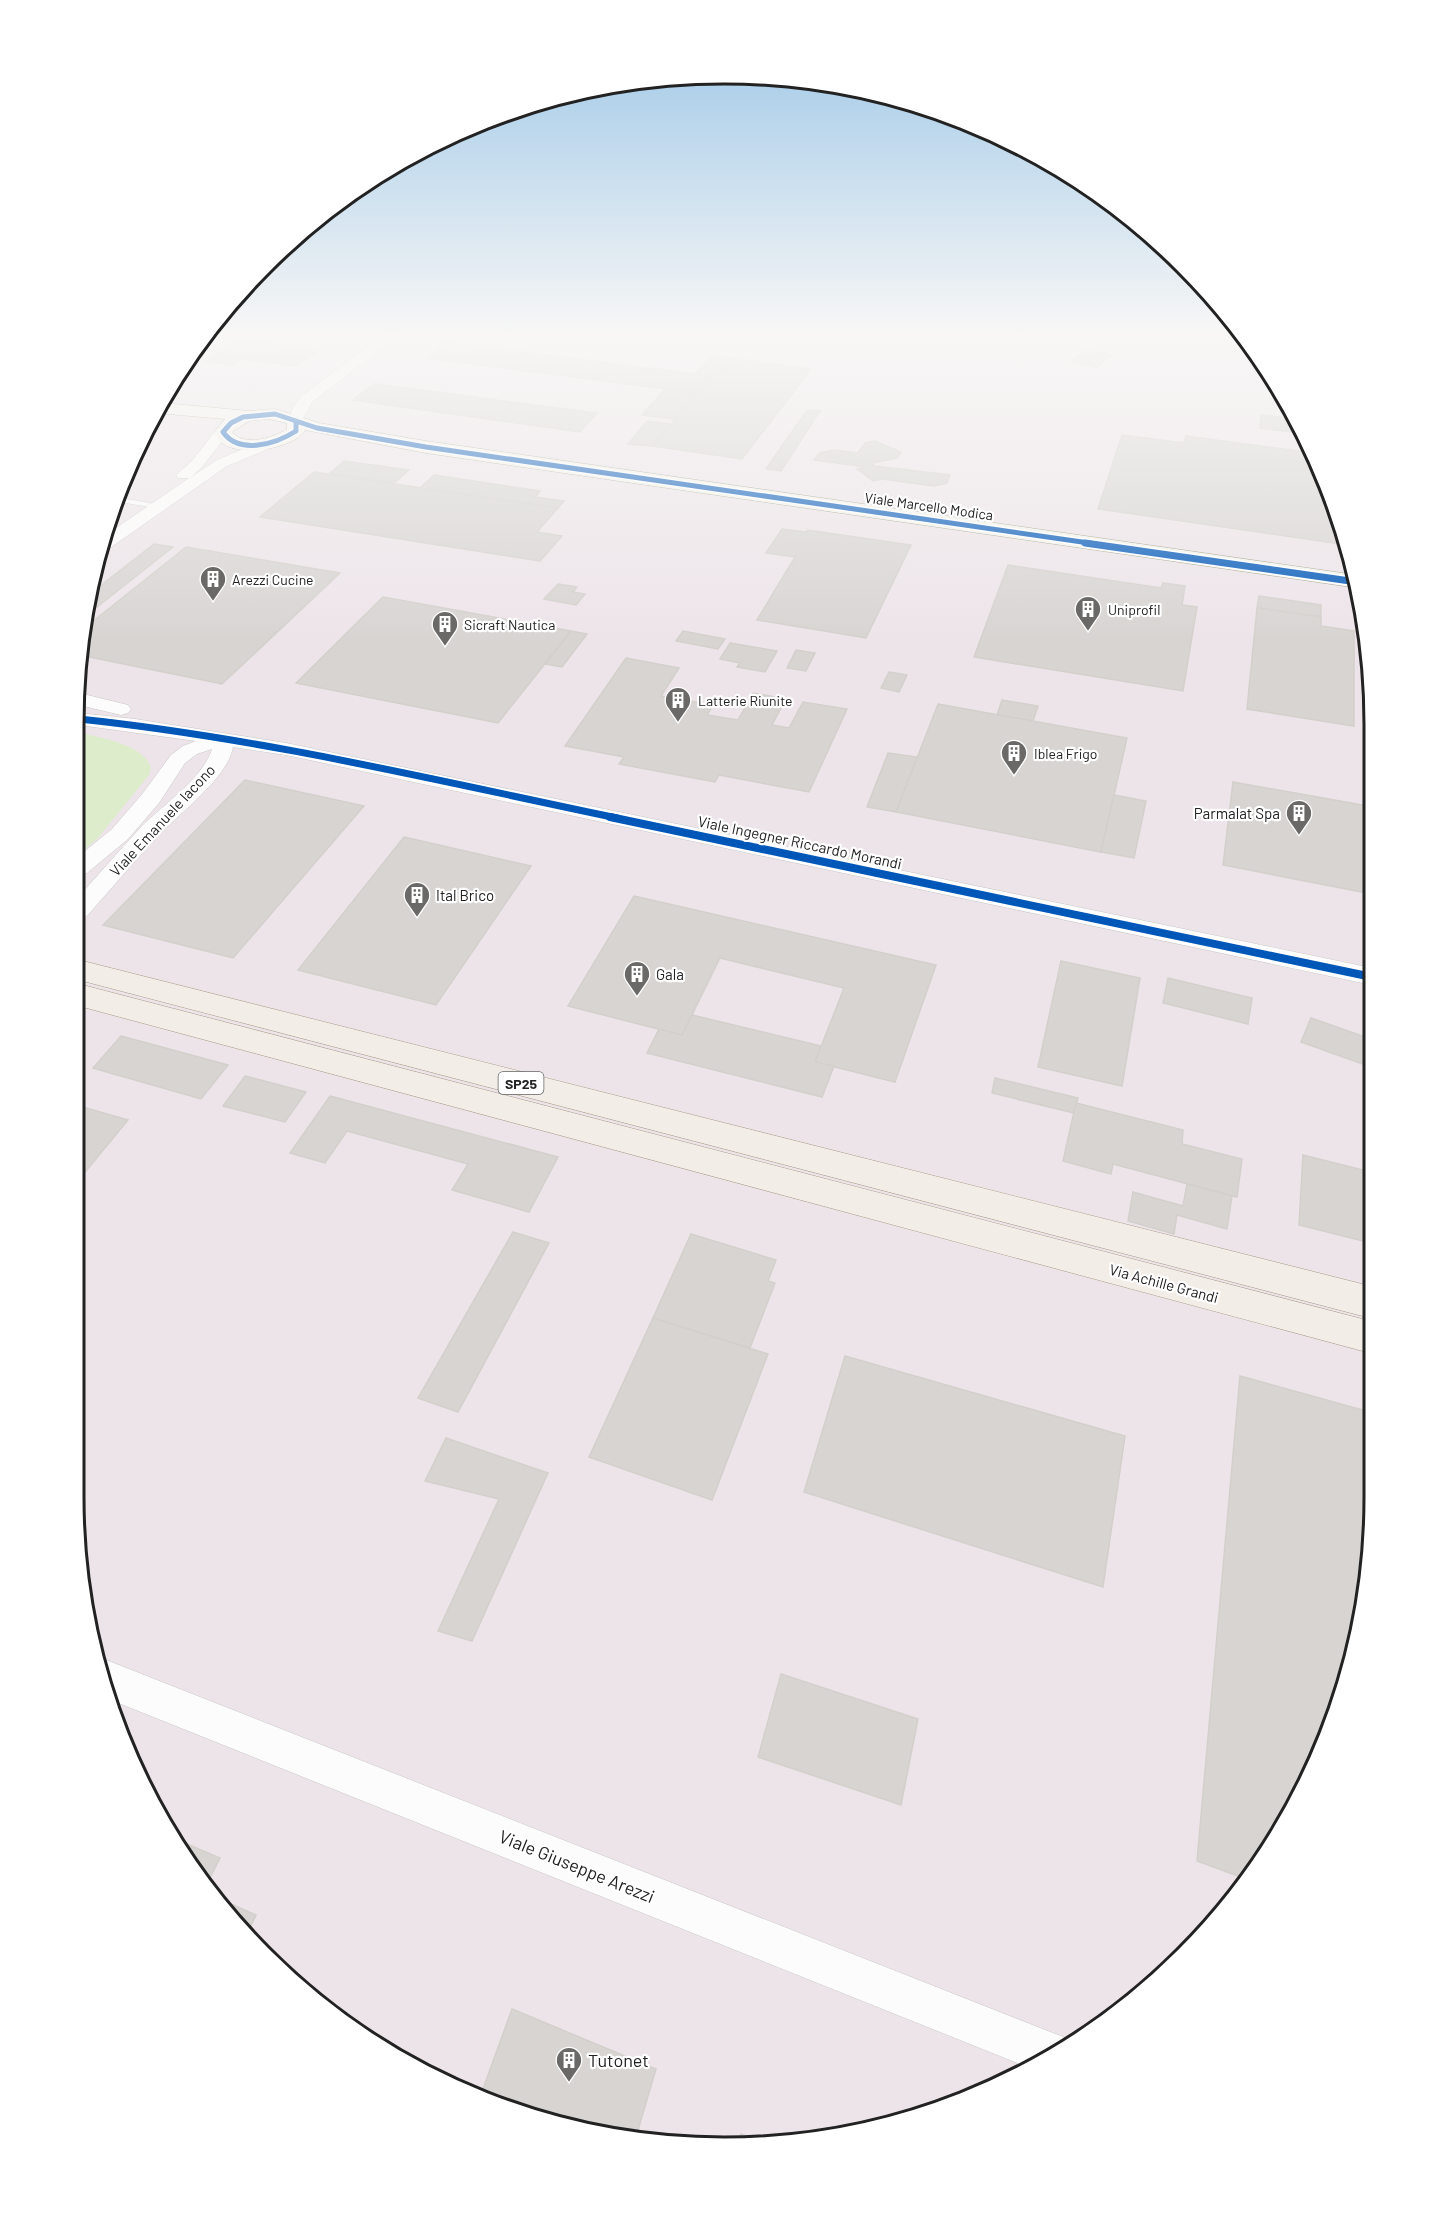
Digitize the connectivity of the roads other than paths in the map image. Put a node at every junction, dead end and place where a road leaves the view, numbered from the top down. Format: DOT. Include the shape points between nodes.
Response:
graph roads {
  1 [pos="218,434"];
  2 [pos="220,435"];
  3 [pos="288,435"];
  4 [pos="362,435"];
  5 [pos="272,442"];
  6 [pos="426,447"];
  7 [pos="124,501"];
  8 [pos="150,505"];
  9 [pos="112,536"];
  10 [pos="112,538"];
  11 [pos="1348,581"];
  12 [pos="85,700"];
  13 [pos="84,720"];
  14 [pos="84,720"];
  15 [pos="223,738"];
  16 [pos="286,749"];
  17 [pos="170,771"];
  18 [pos="206,776"];
  19 [pos="84,864"];
  20 [pos="84,905"];
  21 [pos="85,975"];
  22 [pos="1364,975"];
  23 [pos="960,1212"];
  24 [pos="1364,1301"];
  25 [pos="1364,1335"];
  26 [pos="111,1681"];
  27 [pos="1044,2051"];
  1 -- 8 [label="street" via="198,464"];
  2 -- 5 [label="street" via="242,444"];
  3 -- 5 [label="street"];
  4 -- 6 [label="street"];
  5 -- 6 [label="street" via="338,440"];
  5 -- 10 [label="street" via="222,463"];
  6 -- 11 [label="street, Viale Marcello Modica"];
  7 -- 8 [label="lane"];
  8 -- 9 [label="street"];
  12 -- 15 [label="street" via="162,718"];
  13 -- 15 [label="street"];
  14 -- 17 [label="street" via="126,730 147,740 161,751"];
  15 -- 16 [label="street, Viale Ingegner Riccardo Morandi"];
  15 -- 17 [label="street, Viale Emanuele Iacono" via="190,750"];
  15 -- 18 [label="street, Viale Emanuele Iacono" via="219,759"];
  16 -- 18 [label="street" via="225,763"];
  16 -- 22 [label="street, Viale Ingegner Riccardo Morandi"];
  17 -- 19 [label="street, Viale Emanuele Iacono" via="120,834"];
  18 -- 20 [label="street, Viale Emanuele Iacono" via="150,831"];
  21 -- 23 [label="main road, SP25"];
  23 -- 24 [label="main road"];
  23 -- 25 [label="main road, Via Achille Grandi"];
  26 -- 27 [label="street, Viale Giuseppe Arezzi"];
}
